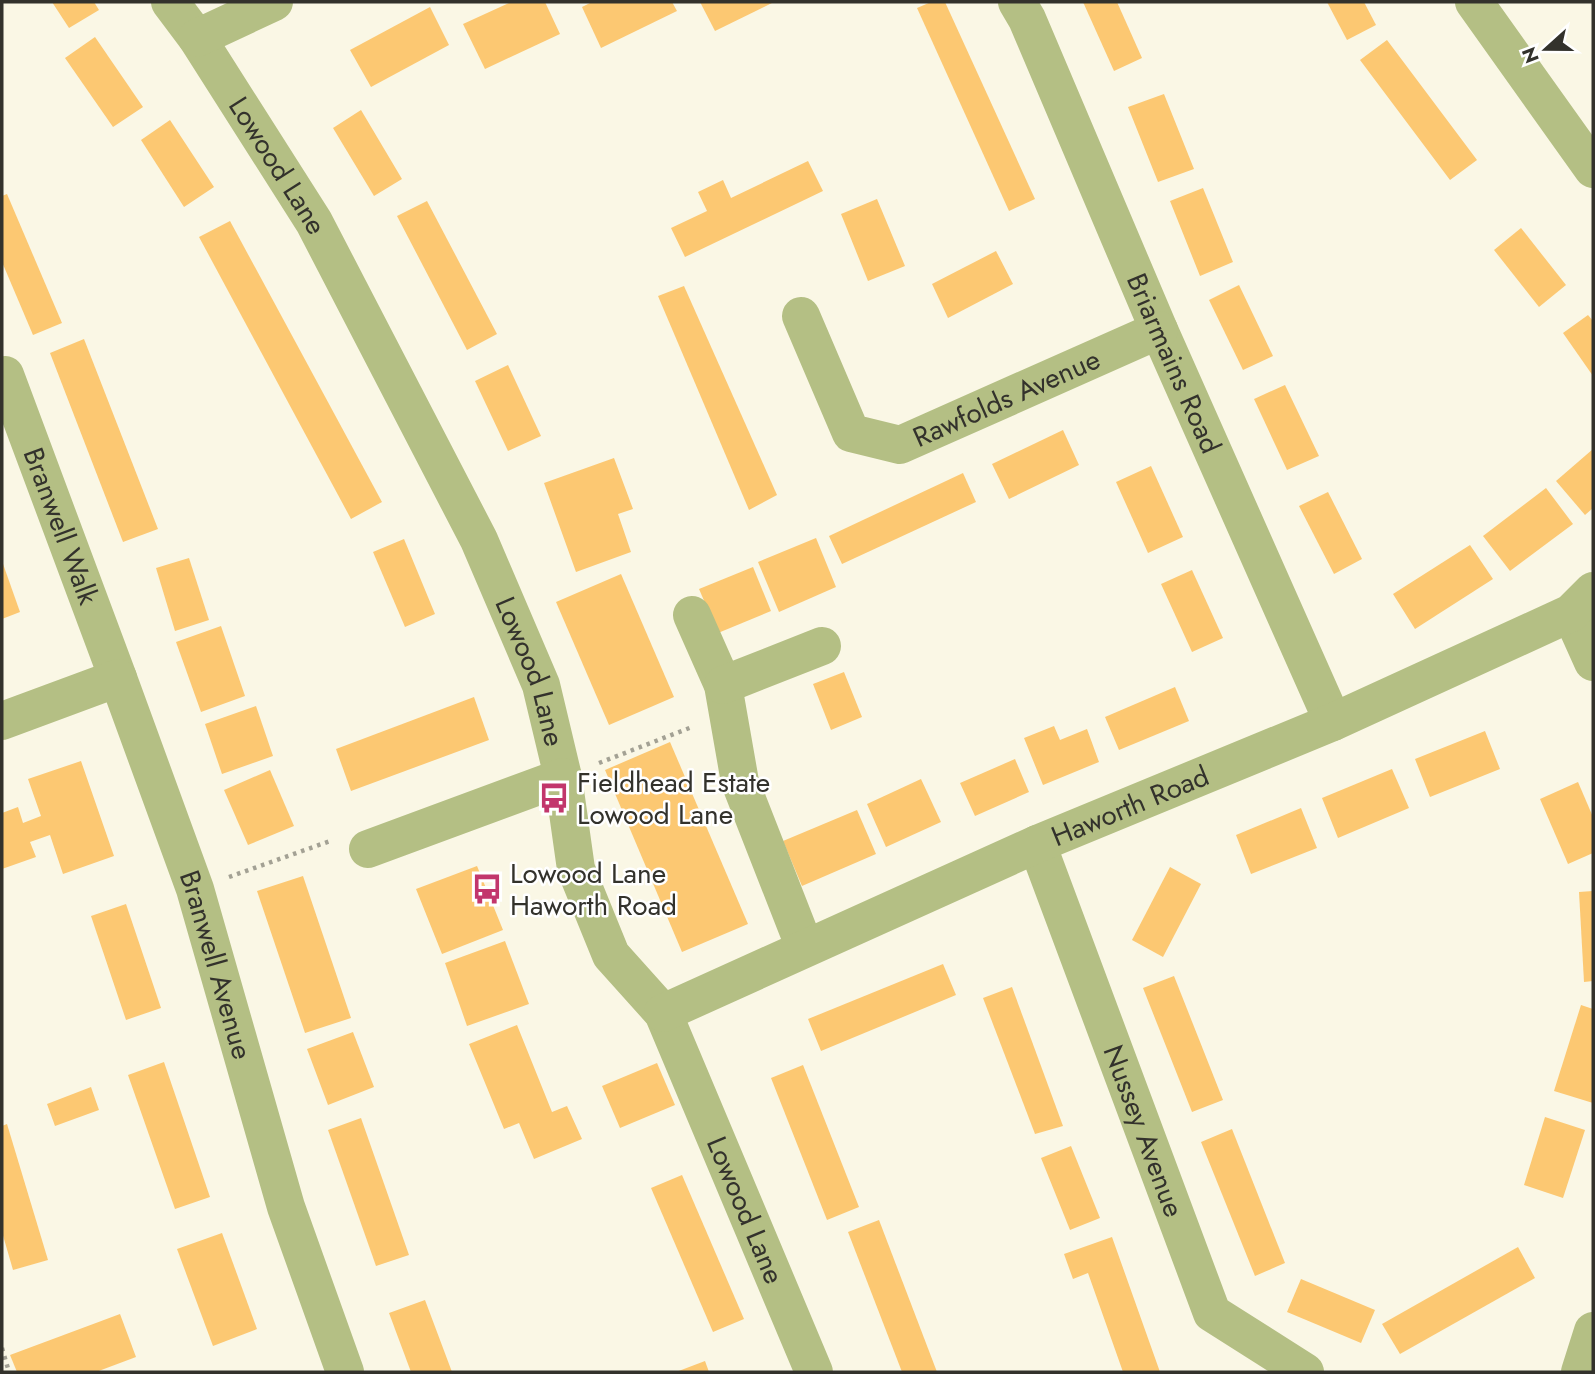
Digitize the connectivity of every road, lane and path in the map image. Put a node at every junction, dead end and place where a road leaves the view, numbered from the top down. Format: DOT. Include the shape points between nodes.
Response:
graph roads {
  1 [pos="170,2"];
  2 [pos="274,2"];
  3 [pos="1017,2"];
  4 [pos="1474,2"];
  5 [pos="197,38"];
  6 [pos="1593,169"];
  7 [pos="801,316"];
  8 [pos="1159,330"];
  9 [pos="5,375"];
  10 [pos="1582,602"];
  11 [pos="692,615"];
  12 [pos="822,646"];
  13 [pos="1593,662"];
  14 [pos="118,678"];
  15 [pos="724,700"];
  16 [pos="2,721"];
  17 [pos="1333,722"];
  18 [pos="563,777"];
  19 [pos="1037,844"];
  20 [pos="368,849"];
  21 [pos="195,889"];
  22 [pos="805,948"];
  23 [pos="663,1013"];
  24 [pos="1593,1331"];
  25 [pos="2,1348"];
  26 [pos="9,1372"];
  27 [pos="345,1372"];
  28 [pos="814,1372"];
  29 [pos="1306,1372"];
  30 [pos="1580,1372"];
  1 -- 5 [label="street, Lowood Lane"];
  2 -- 5 [label="street"];
  3 -- 8 [label="street, Briarmains Road"];
  4 -- 6 [label="street"];
  5 -- 18 [label="street, Lowood Lane" via="314,222 479,540 541,685"];
  7 -- 8 [label="street, Rawfolds Avenue" via="852,433 900,445"];
  8 -- 17 [label="street, Briarmains Road"];
  9 -- 14 [label="street, Branwell Walk"];
  10 -- 13 [label="street"];
  10 -- 17 [label="street, Haworth Road"];
  11 -- 15 [label="street"];
  12 -- 15 [label="street"];
  14 -- 16 [label="street"];
  14 -- 21 [label="street, Branwell Avenue"];
  15 -- 18 [label="path"];
  15 -- 22 [label="street" via="740,782"];
  17 -- 19 [label="street, Haworth Road"];
  18 -- 20 [label="street"];
  18 -- 23 [label="street, Lowood Lane" via="576,869 611,956"];
  19 -- 22 [label="street, Haworth Road"];
  19 -- 29 [label="street, Nussey Avenue" via="1212,1313"];
  20 -- 21 [label="path" via="337,838"];
  21 -- 27 [label="street, Branwell Avenue" via="286,1207"];
  22 -- 23 [label="street, Haworth Road"];
  23 -- 28 [label="street, Lowood Lane"];
  24 -- 30 [label="street"];
  25 -- 26 [label="path"];
}
